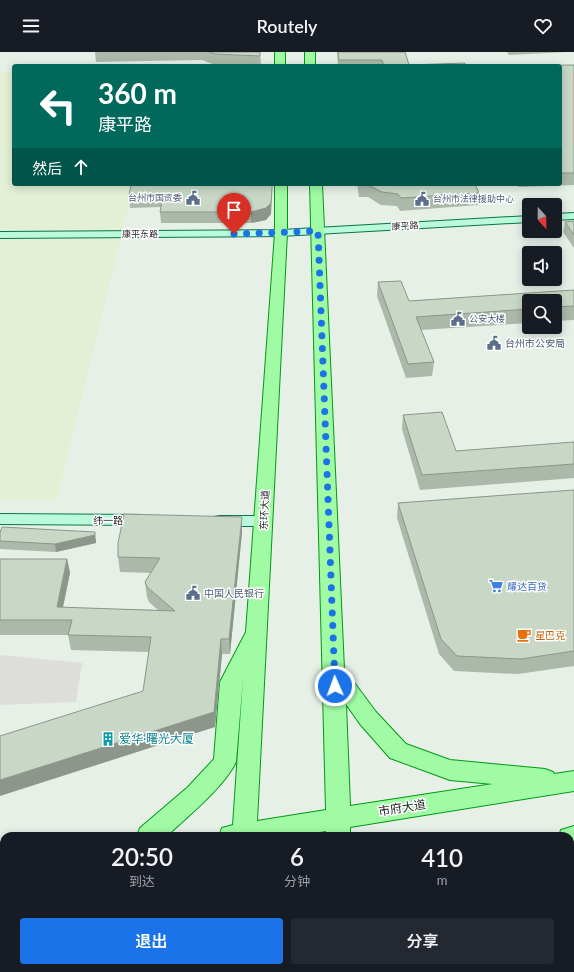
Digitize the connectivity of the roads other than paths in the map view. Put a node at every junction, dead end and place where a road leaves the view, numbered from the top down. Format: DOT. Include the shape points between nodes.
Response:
graph roads {
  1 [pos="280,52"];
  2 [pos="310,52"];
  3 [pos="280,64"];
  4 [pos="310,64"];
  5 [pos="280,186"];
  6 [pos="316,186"];
  7 [pos="574,216"];
  8 [pos="562,217"];
  9 [pos="522,219"];
  10 [pos="318,231"];
  11 [pos="281,234"];
  12 [pos="0,235"];
  13 [pos="0,519"];
  14 [pos="160,520"];
  15 [pos="207,521"];
  16 [pos="263,521"];
  17 [pos="256,632"];
  18 [pos="334,670"];
  19 [pos="574,781"];
  20 [pos="338,827"];
  21 [pos="155,832"];
  22 [pos="240,832"];
  23 [pos="277,832"];
  1 -- 3 [label="main road"];
  2 -- 4 [label="main road"];
  5 -- 11 [label="main road, 东环大道"];
  6 -- 10 [label="main road"];
  7 -- 8 [label="street"];
  9 -- 10 [label="street, 康平路"];
  10 -- 11 [label="street, 康平路"];
  10 -- 18 [label="main road"];
  11 -- 12 [label="street, 康平东路"];
  11 -- 16 [label="main road, 东环大道"];
  13 -- 14 [label="street, 纬一路"];
  15 -- 16 [label="street"];
  16 -- 17 [label="main road, 东环大道"];
  17 -- 21 [label="main road" via="230,682 224,762 196,794"];
  17 -- 22 [label="main road, 东环大道"];
  18 -- 19 [label="main road" via="368,718 398,751 450,770"];
  18 -- 20 [label="main road"];
  19 -- 20 [label="main road, 市府大道"];
  20 -- 23 [label="main road, 市府大道"];
}
